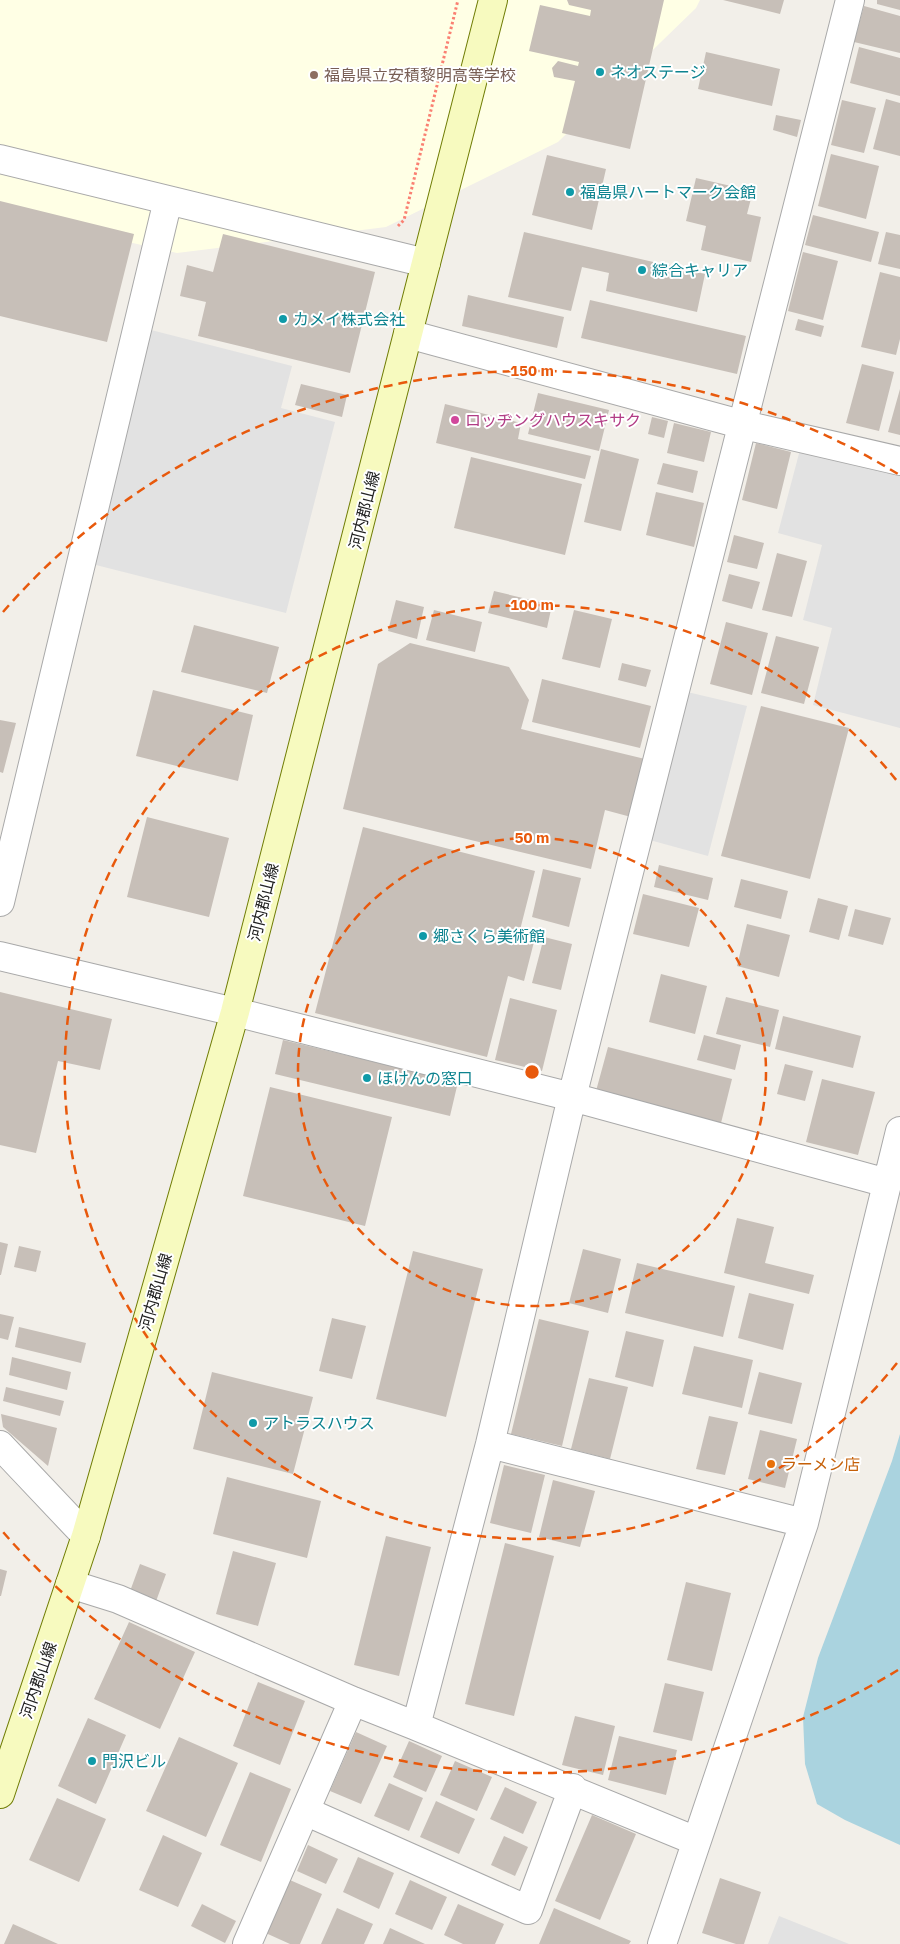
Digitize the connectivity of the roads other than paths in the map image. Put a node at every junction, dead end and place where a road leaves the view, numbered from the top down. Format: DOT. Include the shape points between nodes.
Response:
graph roads {
  1 [pos="492,0"];
  2 [pos="850,0"];
  3 [pos="0,159"];
  4 [pos="168,200"];
  5 [pos="426,264"];
  6 [pos="408,334"];
  7 [pos="744,425"];
  8 [pos="900,461"];
  9 [pos="0,902"];
  10 [pos="0,956"];
  11 [pos="236,1012"];
  12 [pos="572,1097"];
  13 [pos="900,1131"];
  14 [pos="887,1183"];
  15 [pos="490,1444"];
  16 [pos="0,1445"];
  17 [pos="804,1523"];
  18 [pos="86,1536"];
  19 [pos="70,1584"];
  20 [pos="354,1700"];
  21 [pos="416,1726"];
  22 [pos="573,1788"];
  23 [pos="0,1794"];
  24 [pos="305,1811"];
  25 [pos="696,1841"];
  26 [pos="247,1944"];
  27 [pos="662,1944"];
  1 -- 5 [label="main road, 河内郡山線"];
  2 -- 7 [label="street"];
  3 -- 4 [label="street"];
  4 -- 5 [label="street"];
  4 -- 9 [label="street"];
  5 -- 6 [label="main road, 河内郡山線"];
  6 -- 7 [label="street"];
  6 -- 11 [label="main road, 河内郡山線"];
  7 -- 8 [label="street"];
  7 -- 12 [label="street"];
  10 -- 11 [label="street"];
  11 -- 12 [label="street"];
  11 -- 18 [label="main road, 河内郡山線"];
  12 -- 14 [label="street"];
  12 -- 15 [label="street"];
  13 -- 14 [label="street"];
  14 -- 17 [label="street"];
  15 -- 17 [label="street"];
  15 -- 21 [label="street"];
  16 -- 18 [label="street"];
  17 -- 25 [label="street"];
  18 -- 19 [label="main road, 河内郡山線"];
  19 -- 20 [label="street" via="118,1599"];
  19 -- 23 [label="main road, 河内郡山線"];
  20 -- 21 [label="street"];
  20 -- 24 [label="street"];
  21 -- 22 [label="street"];
  22 -- 24 [label="street" via="528,1910"];
  22 -- 25 [label="street"];
  24 -- 26 [label="street"];
  25 -- 27 [label="street"];
}
